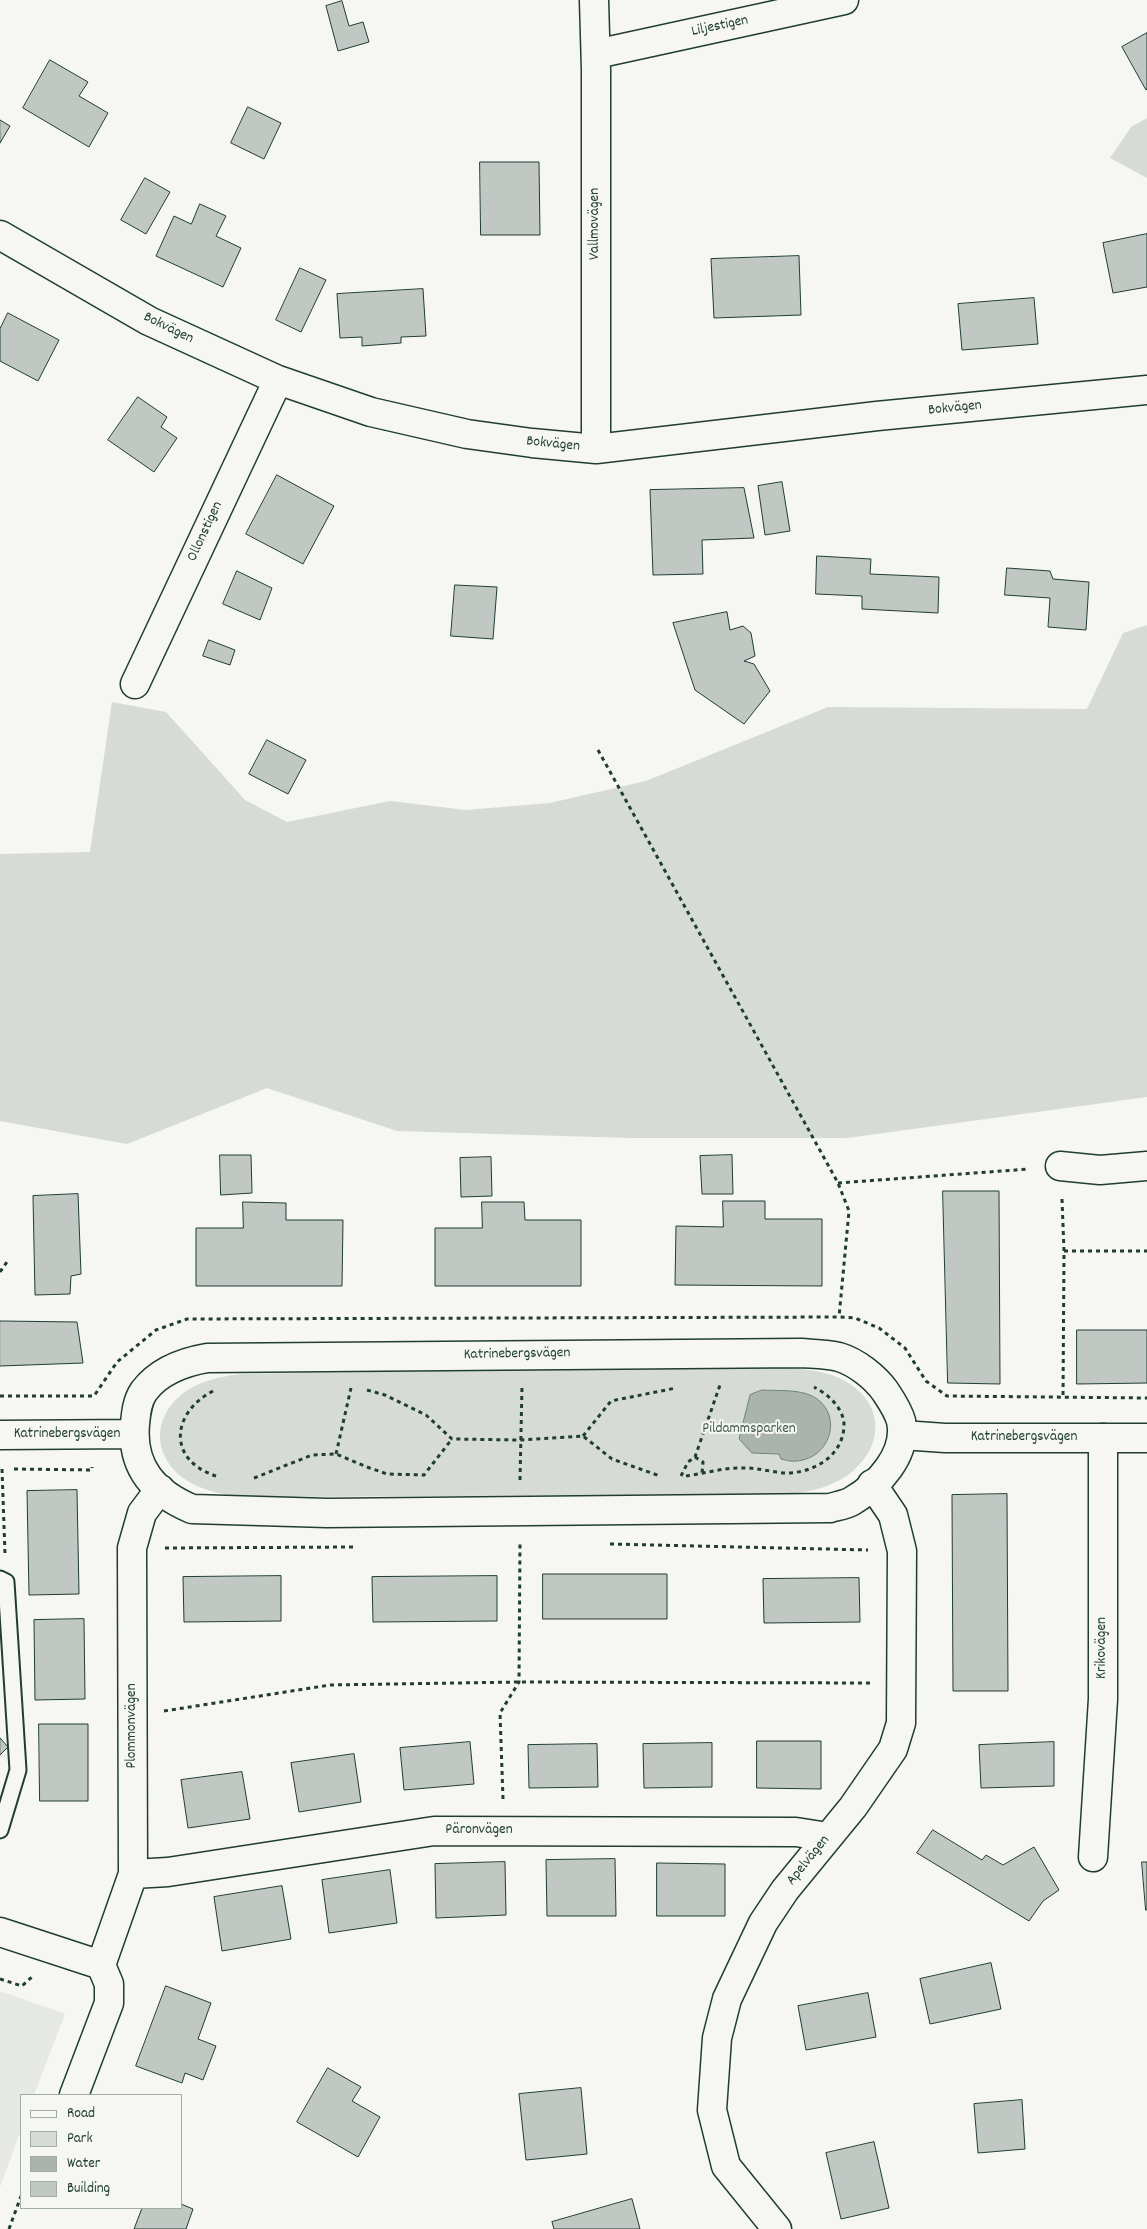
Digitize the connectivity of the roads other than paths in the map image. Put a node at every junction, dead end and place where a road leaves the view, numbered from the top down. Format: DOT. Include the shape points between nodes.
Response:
graph roads {
  1 [pos="594,0"];
  2 [pos="844,0"];
  3 [pos="596,54"];
  4 [pos="0,235"];
  5 [pos="278,380"];
  6 [pos="1147,390"];
  7 [pos="596,449"];
  8 [pos="135,684"];
  9 [pos="1060,1166"];
  10 [pos="1147,1166"];
  11 [pos="0,1434"];
  12 [pos="134,1434"];
  13 [pos="902,1436"];
  14 [pos="1104,1438"];
  15 [pos="1147,1438"];
  16 [pos="872,1484"];
  17 [pos="160,1489"];
  18 [pos="3,1581"];
  19 [pos="0,1830"];
  20 [pos="828,1837"];
  21 [pos="1094,1857"];
  22 [pos="133,1874"];
  23 [pos="0,1932"];
  24 [pos="101,1965"];
  25 [pos="74,2094"];
  26 [pos="777,2229"];
  1 -- 3 [label="street, Vallmovägen"];
  2 -- 3 [label="street, Liljestigen"];
  3 -- 7 [label="street, Vallmovägen"];
  4 -- 5 [label="street, Bokvägen" via="149,321"];
  5 -- 7 [label="street, Bokvägen" via="371,412 467,434"];
  5 -- 8 [label="street, Ollonstigen"];
  6 -- 7 [label="street, Bokvägen" via="878,416"];
  9 -- 10 [label="street" via="1100,1170"];
  11 -- 12 [label="street, Katrinebergsvägen"];
  12 -- 13 [label="street, Katrinebergsvägen" via="137,1406 144,1391 170,1369 207,1358 802,1353 841,1358 869,1374 894,1405 901,1421"];
  12 -- 17 [label="street, Katrinebergsvägen" via="136,1458 142,1470"];
  13 -- 14 [label="street, Katrinebergsvägen"];
  13 -- 16 [label="street, Katrinebergsvägen" via="894,1461"];
  14 -- 15 [label="street, Katrinebergsvägen"];
  14 -- 21 [label="street, Krikovägen" via="1103,1698"];
  16 -- 17 [label="street, Katrinebergsvägen" via="851,1502 830,1508 327,1513 192,1509 174,1501"];
  16 -- 20 [label="street, Apelvägen" via="893,1515 902,1551 900,1724 893,1749"];
  17 -- 22 [label="street, Plommonvägen" via="142,1513 132,1548"];
  18 -- 19 [label="lane" via="18,1770"];
  20 -- 22 [label="street, Päronvägen" via="796,1832 434,1831 168,1872"];
  20 -- 26 [label="street, Apelvägen" via="763,1923 727,1999 717,2038 712,2110 726,2166"];
  22 -- 24 [label="street, Plommonvägen"];
  23 -- 24 [label="street"];
  24 -- 25 [label="street" via="109,1984 109,2003"];
}
